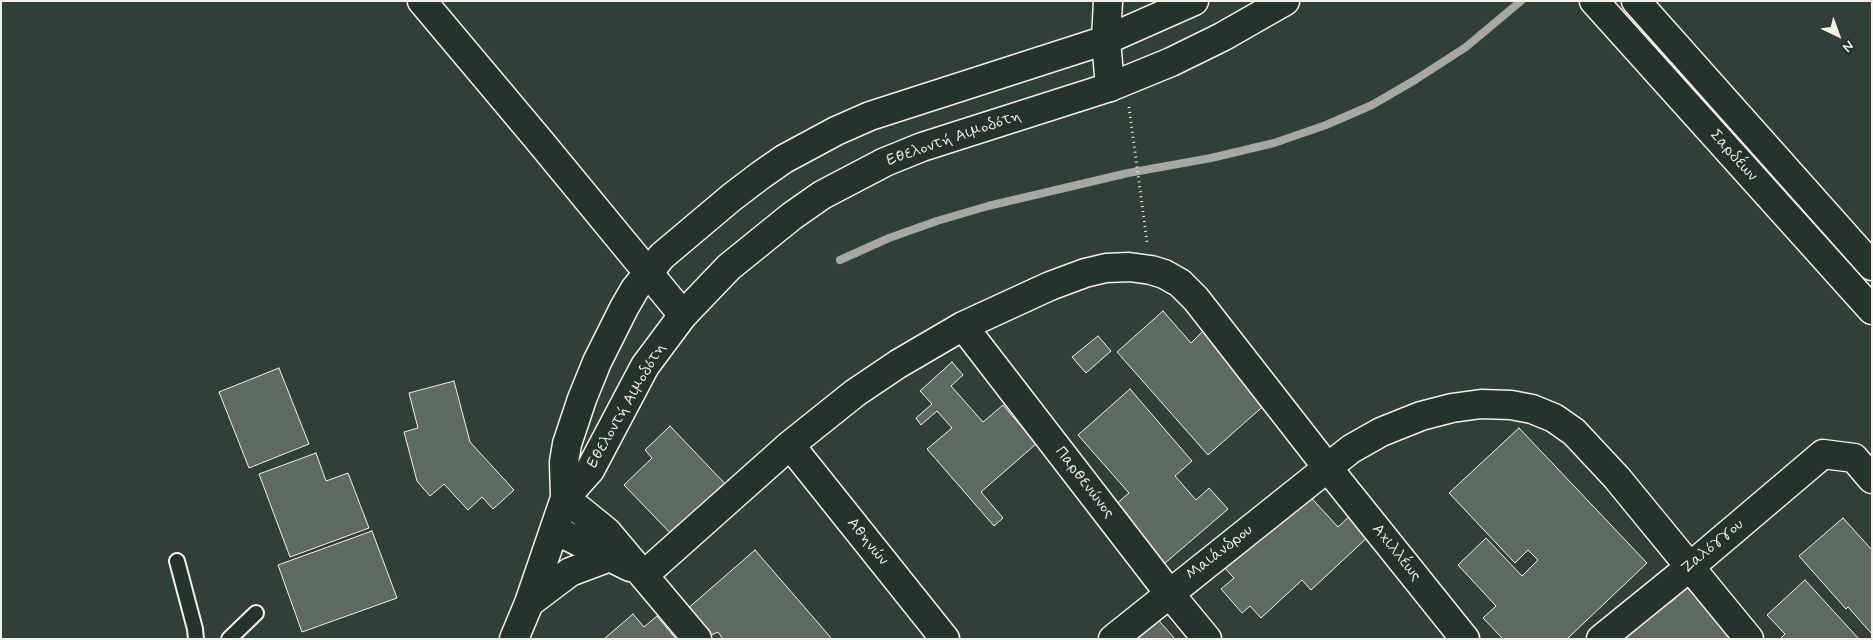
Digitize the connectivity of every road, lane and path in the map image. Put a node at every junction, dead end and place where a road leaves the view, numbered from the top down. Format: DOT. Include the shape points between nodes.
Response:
graph roads {
  1 [pos="422,1"];
  2 [pos="1108,1"];
  3 [pos="1194,1"];
  4 [pos="1286,1"];
  5 [pos="1594,1"];
  6 [pos="1636,1"];
  7 [pos="1106,40"];
  8 [pos="1118,84"];
  9 [pos="1872,266"];
  10 [pos="1151,270"];
  11 [pos="648,271"];
  12 [pos="1872,310"];
  13 [pos="683,315"];
  14 [pos="963,326"];
  15 [pos="790,445"];
  16 [pos="1327,468"];
  17 [pos="1872,479"];
  18 [pos="565,498"];
  19 [pos="555,530"];
  20 [pos="610,557"];
  21 [pos="177,560"];
  22 [pos="1691,566"];
  23 [pos="644,575"];
  24 [pos="1169,593"];
  25 [pos="529,602"];
  26 [pos="256,613"];
  27 [pos="196,639"];
  28 [pos="229,639"];
  29 [pos="514,639"];
  30 [pos="697,639"];
  31 [pos="945,639"];
  32 [pos="1113,639"];
  33 [pos="1207,639"];
  34 [pos="1465,639"];
  35 [pos="1601,639"];
  36 [pos="1749,639"];
  1 -- 11 [label="street"];
  2 -- 7 [label="street"];
  3 -- 7 [label="street, Εθελοντή Αιμοδότη"];
  4 -- 8 [label="street, Εθελοντή Αιμοδότη" via="1222,38"];
  5 -- 12 [label="street, Σαρδέων"];
  6 -- 9 [label="street, Σαρδέων"];
  7 -- 8 [label="street"];
  7 -- 11 [label="street, Εθελοντή Αιμοδότη" via="870,116 836,131 784,159 754,180"];
  8 -- 10 [label="path"];
  8 -- 13 [label="street, Εθελοντή Αιμοδότη" via="922,147 853,178 822,195 757,244 729,267"];
  10 -- 14 [label="street, Αχιλλέως" via="1106,268 1085,273"];
  10 -- 16 [label="street, Αχιλλέως" via="1174,279 1186,289"];
  11 -- 13 [label="street"];
  11 -- 18 [label="street, Εθελοντή Αιμοδότη" via="616,324 582,399 567,444"];
  13 -- 18 [label="street, Εθελοντή Αιμοδότη" via="645,366 590,470"];
  14 -- 15 [label="street, Αχιλλέως" via="891,368"];
  14 -- 24 [label="street, Παρθενώνος"];
  15 -- 23 [label="street, Αχιλλέως"];
  15 -- 31 [label="street, Αθηνών"];
  16 -- 22 [label="street, Μαιάνδρου" via="1381,432 1421,416 1481,404 1532,409 1554,418 1594,451"];
  16 -- 24 [label="street, Μαιάνδρου"];
  16 -- 34 [label="street, Αχιλλέως"];
  17 -- 22 [label="street, Ζαλόγγου" via="1854,458 1823,454"];
  18 -- 19 [label="street"];
  18 -- 23 [label="street" via="607,532"];
  19 -- 20 [label="street"];
  19 -- 25 [label="street"];
  20 -- 23 [label="street"];
  20 -- 25 [label="street" via="570,572"];
  21 -- 27 [label="lane"];
  22 -- 35 [label="street, Ζαλόγγου"];
  22 -- 36 [label="street, Μαιάνδρου"];
  23 -- 30 [label="street"];
  24 -- 32 [label="street, Μαιάνδρου"];
  24 -- 33 [label="street, Παρθενώνος"];
  25 -- 29 [label="street"];
  26 -- 28 [label="lane"];
}
